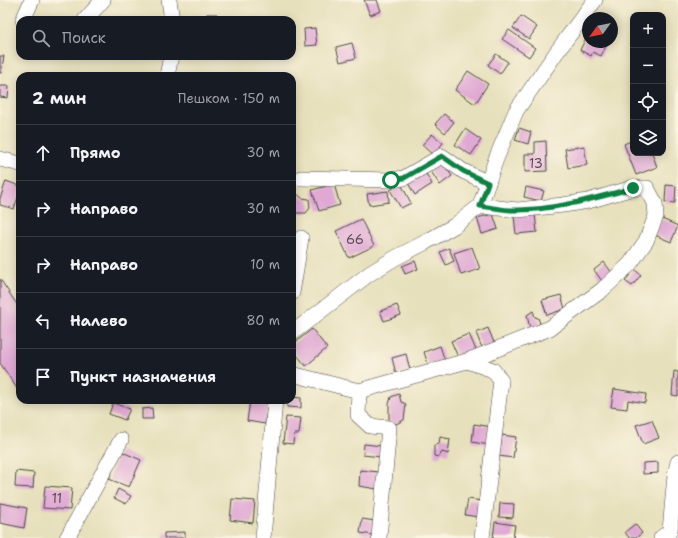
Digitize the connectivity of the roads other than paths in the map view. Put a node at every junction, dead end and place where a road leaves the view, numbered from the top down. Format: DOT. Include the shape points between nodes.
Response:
graph roads {
  1 [pos="32,0"];
  2 [pos="103,0"];
  3 [pos="169,0"];
  4 [pos="595,0"];
  5 [pos="25,16"];
  6 [pos="89,16"];
  7 [pos="171,16"];
  8 [pos="169,60"];
  9 [pos="168,72"];
  10 [pos="0,159"];
  11 [pos="16,163"];
  12 [pos="301,178"];
  13 [pos="488,183"];
  14 [pos="480,206"];
  15 [pos="301,238"];
  16 [pos="296,269"];
  17 [pos="296,330"];
  18 [pos="467,362"];
  19 [pos="296,375"];
  20 [pos="359,391"];
  21 [pos="275,404"];
  22 [pos="121,440"];
  23 [pos="678,462"];
  24 [pos="668,536"];
  25 [pos="67,538"];
  26 [pos="263,538"];
  27 [pos="379,538"];
  28 [pos="482,538"];
  1 -- 5 [label="street"];
  2 -- 6 [label="street"];
  3 -- 7 [label="street"];
  4 -- 13 [label="street" via="516,111"];
  8 -- 9 [label="street"];
  10 -- 11 [label="street"];
  12 -- 13 [label="street" via="404,178 442,156 463,171"];
  13 -- 14 [label="street"];
  14 -- 17 [label="street" via="454,226 369,274"];
  14 -- 18 [label="street" via="526,210 588,201 633,188 647,188 655,203 656,216 646,241 630,264 602,290 550,328"];
  15 -- 16 [label="street"];
  18 -- 20 [label="street"];
  18 -- 28 [label="street" via="493,370 501,381"];
  19 -- 20 [label="street"];
  20 -- 27 [label="street" via="358,415 370,426 388,428"];
  21 -- 26 [label="street"];
  22 -- 25 [label="street"];
  23 -- 24 [label="street"];
}
